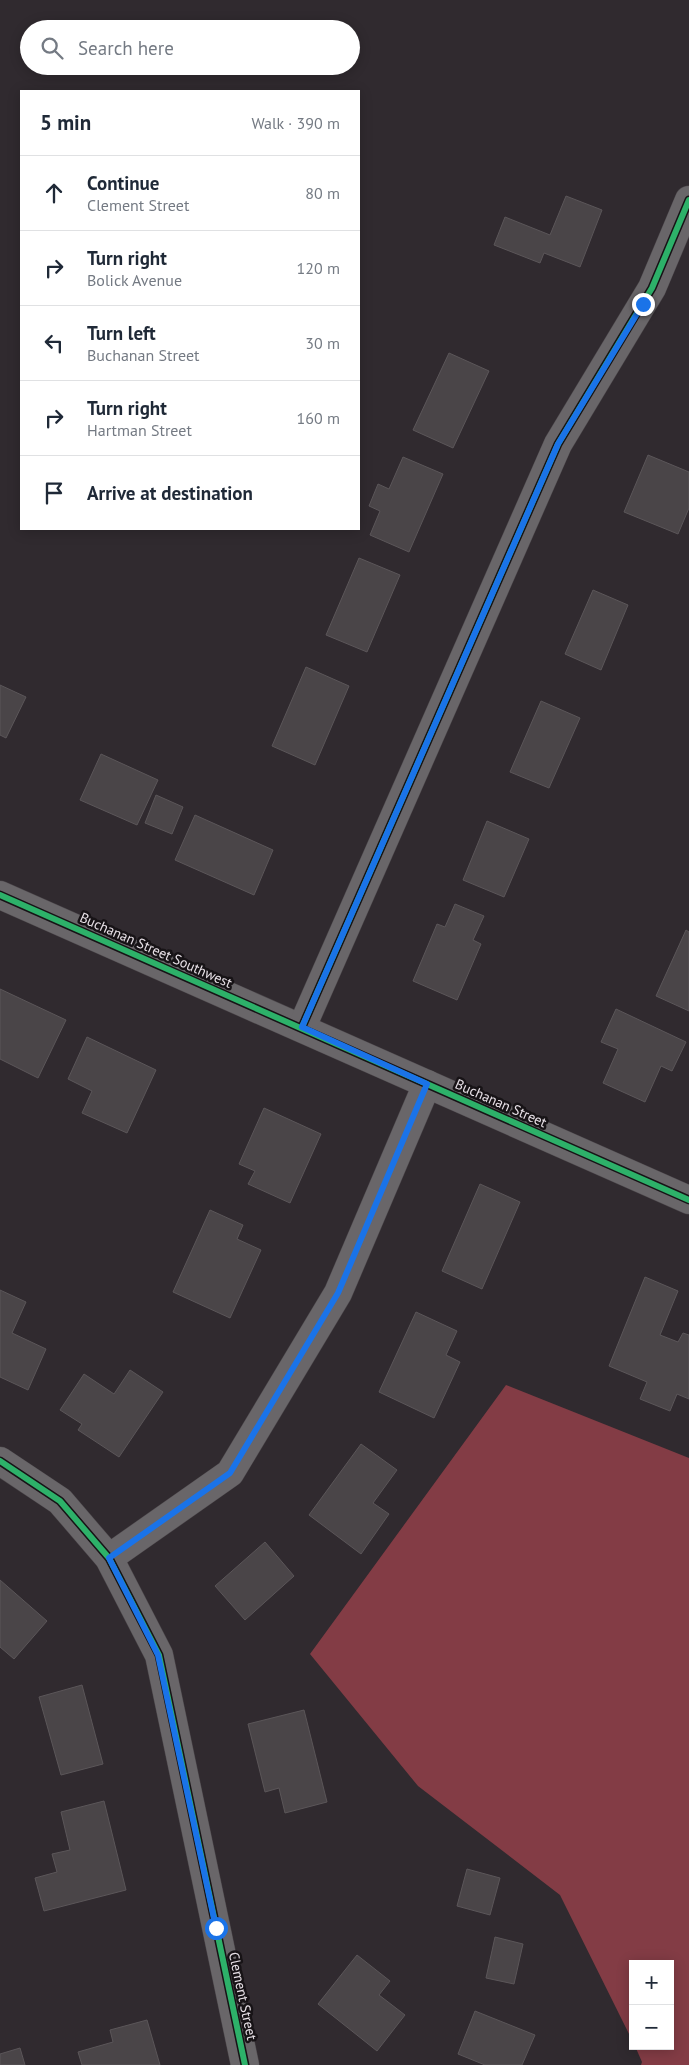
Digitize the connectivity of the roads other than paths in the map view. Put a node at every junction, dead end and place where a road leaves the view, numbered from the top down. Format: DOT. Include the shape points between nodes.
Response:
graph roads {
  1 [pos="689,200"];
  2 [pos="0,895"];
  3 [pos="302,1027"];
  4 [pos="427,1084"];
  5 [pos="689,1200"];
  6 [pos="0,1461"];
  7 [pos="109,1558"];
  8 [pos="245,2065"];
  1 -- 3 [label="street" via="652,288 558,444"];
  2 -- 3 [label="street, Buchanan Street Southwest"];
  3 -- 4 [label="street, Buchanan Street"];
  4 -- 5 [label="street, Buchanan Street"];
  4 -- 7 [label="street" via="338,1293 230,1473"];
  6 -- 7 [label="street, Clement Street" via="60,1501"];
  7 -- 8 [label="street, Clement Street" via="158,1655"];
}
